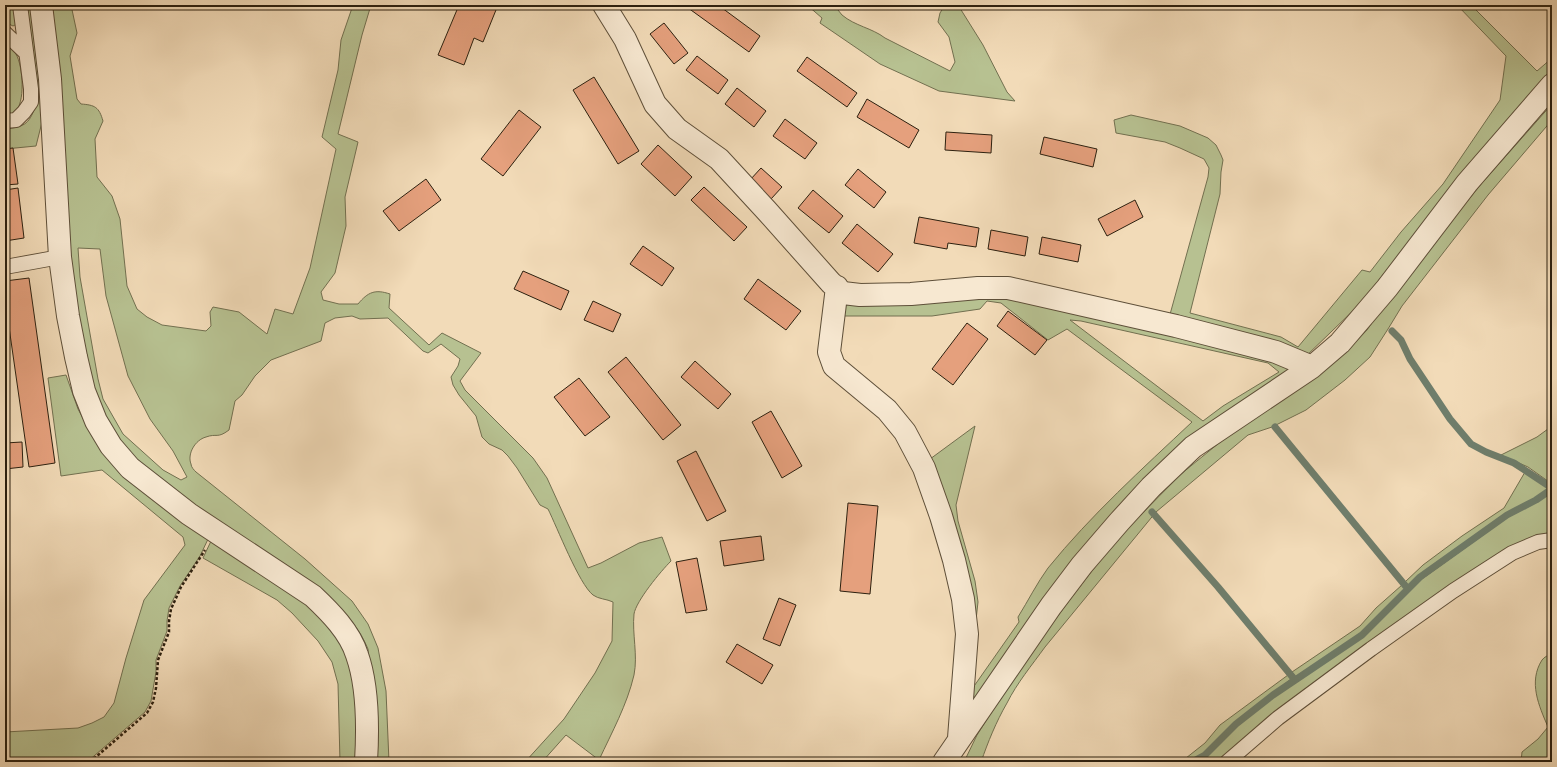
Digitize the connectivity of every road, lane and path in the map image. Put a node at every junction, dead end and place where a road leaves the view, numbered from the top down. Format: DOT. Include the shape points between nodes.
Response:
graph roads {
  1 [pos="20,5"];
  2 [pos="41,5"];
  3 [pos="604,5"];
  4 [pos="5,33"];
  5 [pos="26,53"];
  6 [pos="1552,85"];
  7 [pos="5,121"];
  8 [pos="60,257"];
  9 [pos="5,267"];
  10 [pos="837,287"];
  11 [pos="1312,367"];
  12 [pos="214,530"];
  13 [pos="1552,540"];
  14 [pos="959,738"];
  15 [pos="90,762"];
  16 [pos="366,762"];
  17 [pos="944,762"];
  18 [pos="1227,762"];
  1 -- 5 [label="lane"];
  2 -- 8 [label="street" via="50,79"];
  3 -- 10 [label="street" via="625,39 655,104 677,129 719,160"];
  4 -- 5 [label="lane"];
  5 -- 7 [label="lane" via="31,102 16,120"];
  6 -- 11 [label="street" via="1467,183 1387,288 1340,343"];
  8 -- 9 [label="lane"];
  8 -- 12 [label="street" via="76,357 84,391 96,421 111,446 130,468"];
  10 -- 11 [label="street" via="844,293 860,295 1008,288 1176,326 1276,352"];
  10 -- 14 [label="street" via="829,352 834,366 888,410 905,432 924,468 954,560 963,599 967,634"];
  11 -- 14 [label="street" via="1193,447 1151,487 1082,565"];
  12 -- 15 [label="path" via="171,609 169,632 158,660 153,702 147,713"];
  12 -- 16 [label="street" via="313,596 330,612 346,633 357,654 363,680"];
  13 -- 18 [label="lane" via="1538,542 1512,553 1453,591 1278,718"];
  14 -- 17 [label="street"];
}
